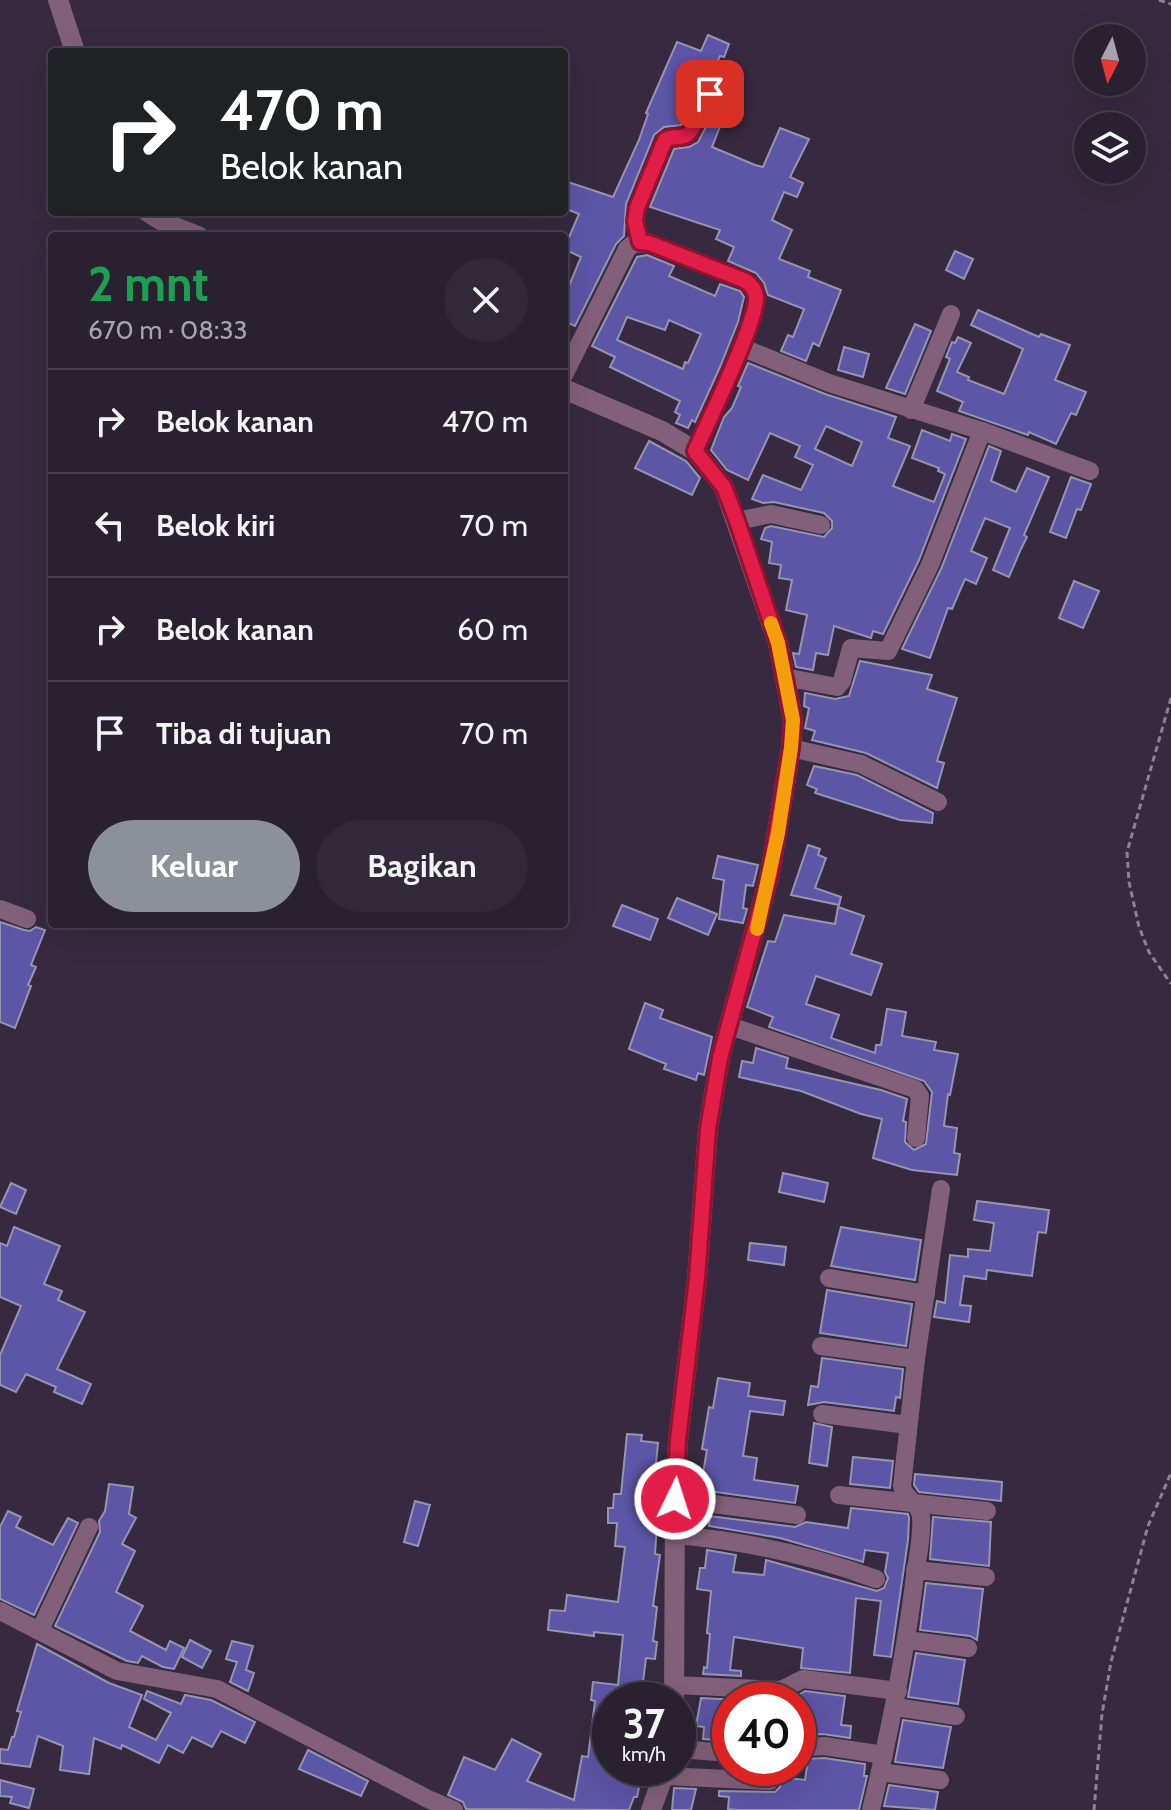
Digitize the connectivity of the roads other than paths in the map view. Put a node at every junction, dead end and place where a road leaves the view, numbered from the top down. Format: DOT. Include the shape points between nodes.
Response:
graph roads {
  1 [pos="58,0"];
  2 [pos="74,48"];
  3 [pos="719,74"];
  4 [pos="154,216"];
  5 [pos="188,232"];
  6 [pos="640,242"];
  7 [pos="951,314"];
  8 [pos="741,347"];
  9 [pos="568,367"];
  10 [pos="568,391"];
  11 [pos="911,410"];
  12 [pos="982,431"];
  13 [pos="695,451"];
  14 [pos="1090,471"];
  15 [pos="737,521"];
  16 [pos="821,525"];
  17 [pos="784,677"];
  18 [pos="791,748"];
  19 [pos="938,802"];
  20 [pos="0,909"];
  21 [pos="27,919"];
  22 [pos="730,1026"];
  23 [pos="916,1138"];
  24 [pos="941,1189"];
  25 [pos="829,1278"];
  26 [pos="926,1294"];
  27 [pos="821,1346"];
  28 [pos="916,1359"];
  29 [pos="822,1414"];
  30 [pos="908,1425"];
  31 [pos="839,1495"];
  32 [pos="675,1499"];
  33 [pos="916,1504"];
  34 [pos="987,1511"];
  35 [pos="797,1515"];
  36 [pos="89,1527"];
  37 [pos="676,1535"];
  38 [pos="915,1570"];
  39 [pos="986,1577"];
  40 [pos="876,1579"];
  41 [pos="0,1611"];
  42 [pos="40,1630"];
  43 [pos="907,1640"];
  44 [pos="968,1648"];
  45 [pos="675,1682"];
  46 [pos="696,1692"];
  47 [pos="896,1699"];
  48 [pos="956,1716"];
  49 [pos="816,1747"];
  50 [pos="882,1764"];
  51 [pos="940,1780"];
  52 [pos="660,1786"];
  53 [pos="448,1809"];
  54 [pos="651,1810"];
  55 [pos="871,1810"];
  1 -- 2 [label="street"];
  3 -- 6 [label="street" via="690,133 665,140 637,208"];
  4 -- 5 [label="street"];
  6 -- 8 [label="street" via="752,286 756,298"];
  6 -- 9 [label="street" via="627,249"];
  7 -- 11 [label="street"];
  8 -- 11 [label="street"];
  8 -- 13 [label="street"];
  10 -- 13 [label="street"];
  11 -- 12 [label="street"];
  12 -- 14 [label="street"];
  12 -- 17 [label="street" via="930,565 888,651 851,648 837,687"];
  13 -- 15 [label="street" via="724,487"];
  15 -- 16 [label="street" via="771,514"];
  15 -- 17 [label="street" via="778,643"];
  17 -- 18 [label="street" via="793,720"];
  18 -- 19 [label="street" via="861,764"];
  18 -- 22 [label="street" via="770,874"];
  20 -- 21 [label="street"];
  22 -- 23 [label="street" via="915,1089 920,1096"];
  22 -- 32 [label="street" via="708,1129"];
  24 -- 26 [label="street"];
  25 -- 26 [label="street"];
  26 -- 28 [label="street"];
  27 -- 28 [label="street"];
  28 -- 30 [label="street"];
  29 -- 30 [label="street"];
  30 -- 33 [label="street" via="902,1486"];
  31 -- 33 [label="street"];
  32 -- 35 [label="street"];
  32 -- 37 [label="street"];
  33 -- 34 [label="street"];
  33 -- 38 [label="street" via="921,1521"];
  36 -- 42 [label="street"];
  37 -- 40 [label="street" via="811,1557"];
  37 -- 45 [label="street"];
  38 -- 39 [label="street"];
  38 -- 43 [label="street"];
  41 -- 42 [label="street"];
  42 -- 53 [label="street" via="117,1671 217,1689"];
  43 -- 44 [label="street"];
  43 -- 47 [label="street"];
  46 -- 47 [label="street" via="781,1690 803,1679"];
  47 -- 48 [label="street"];
  47 -- 50 [label="street"];
  49 -- 50 [label="street"];
  50 -- 51 [label="street"];
  50 -- 55 [label="street"];
  52 -- 54 [label="street"];
}
